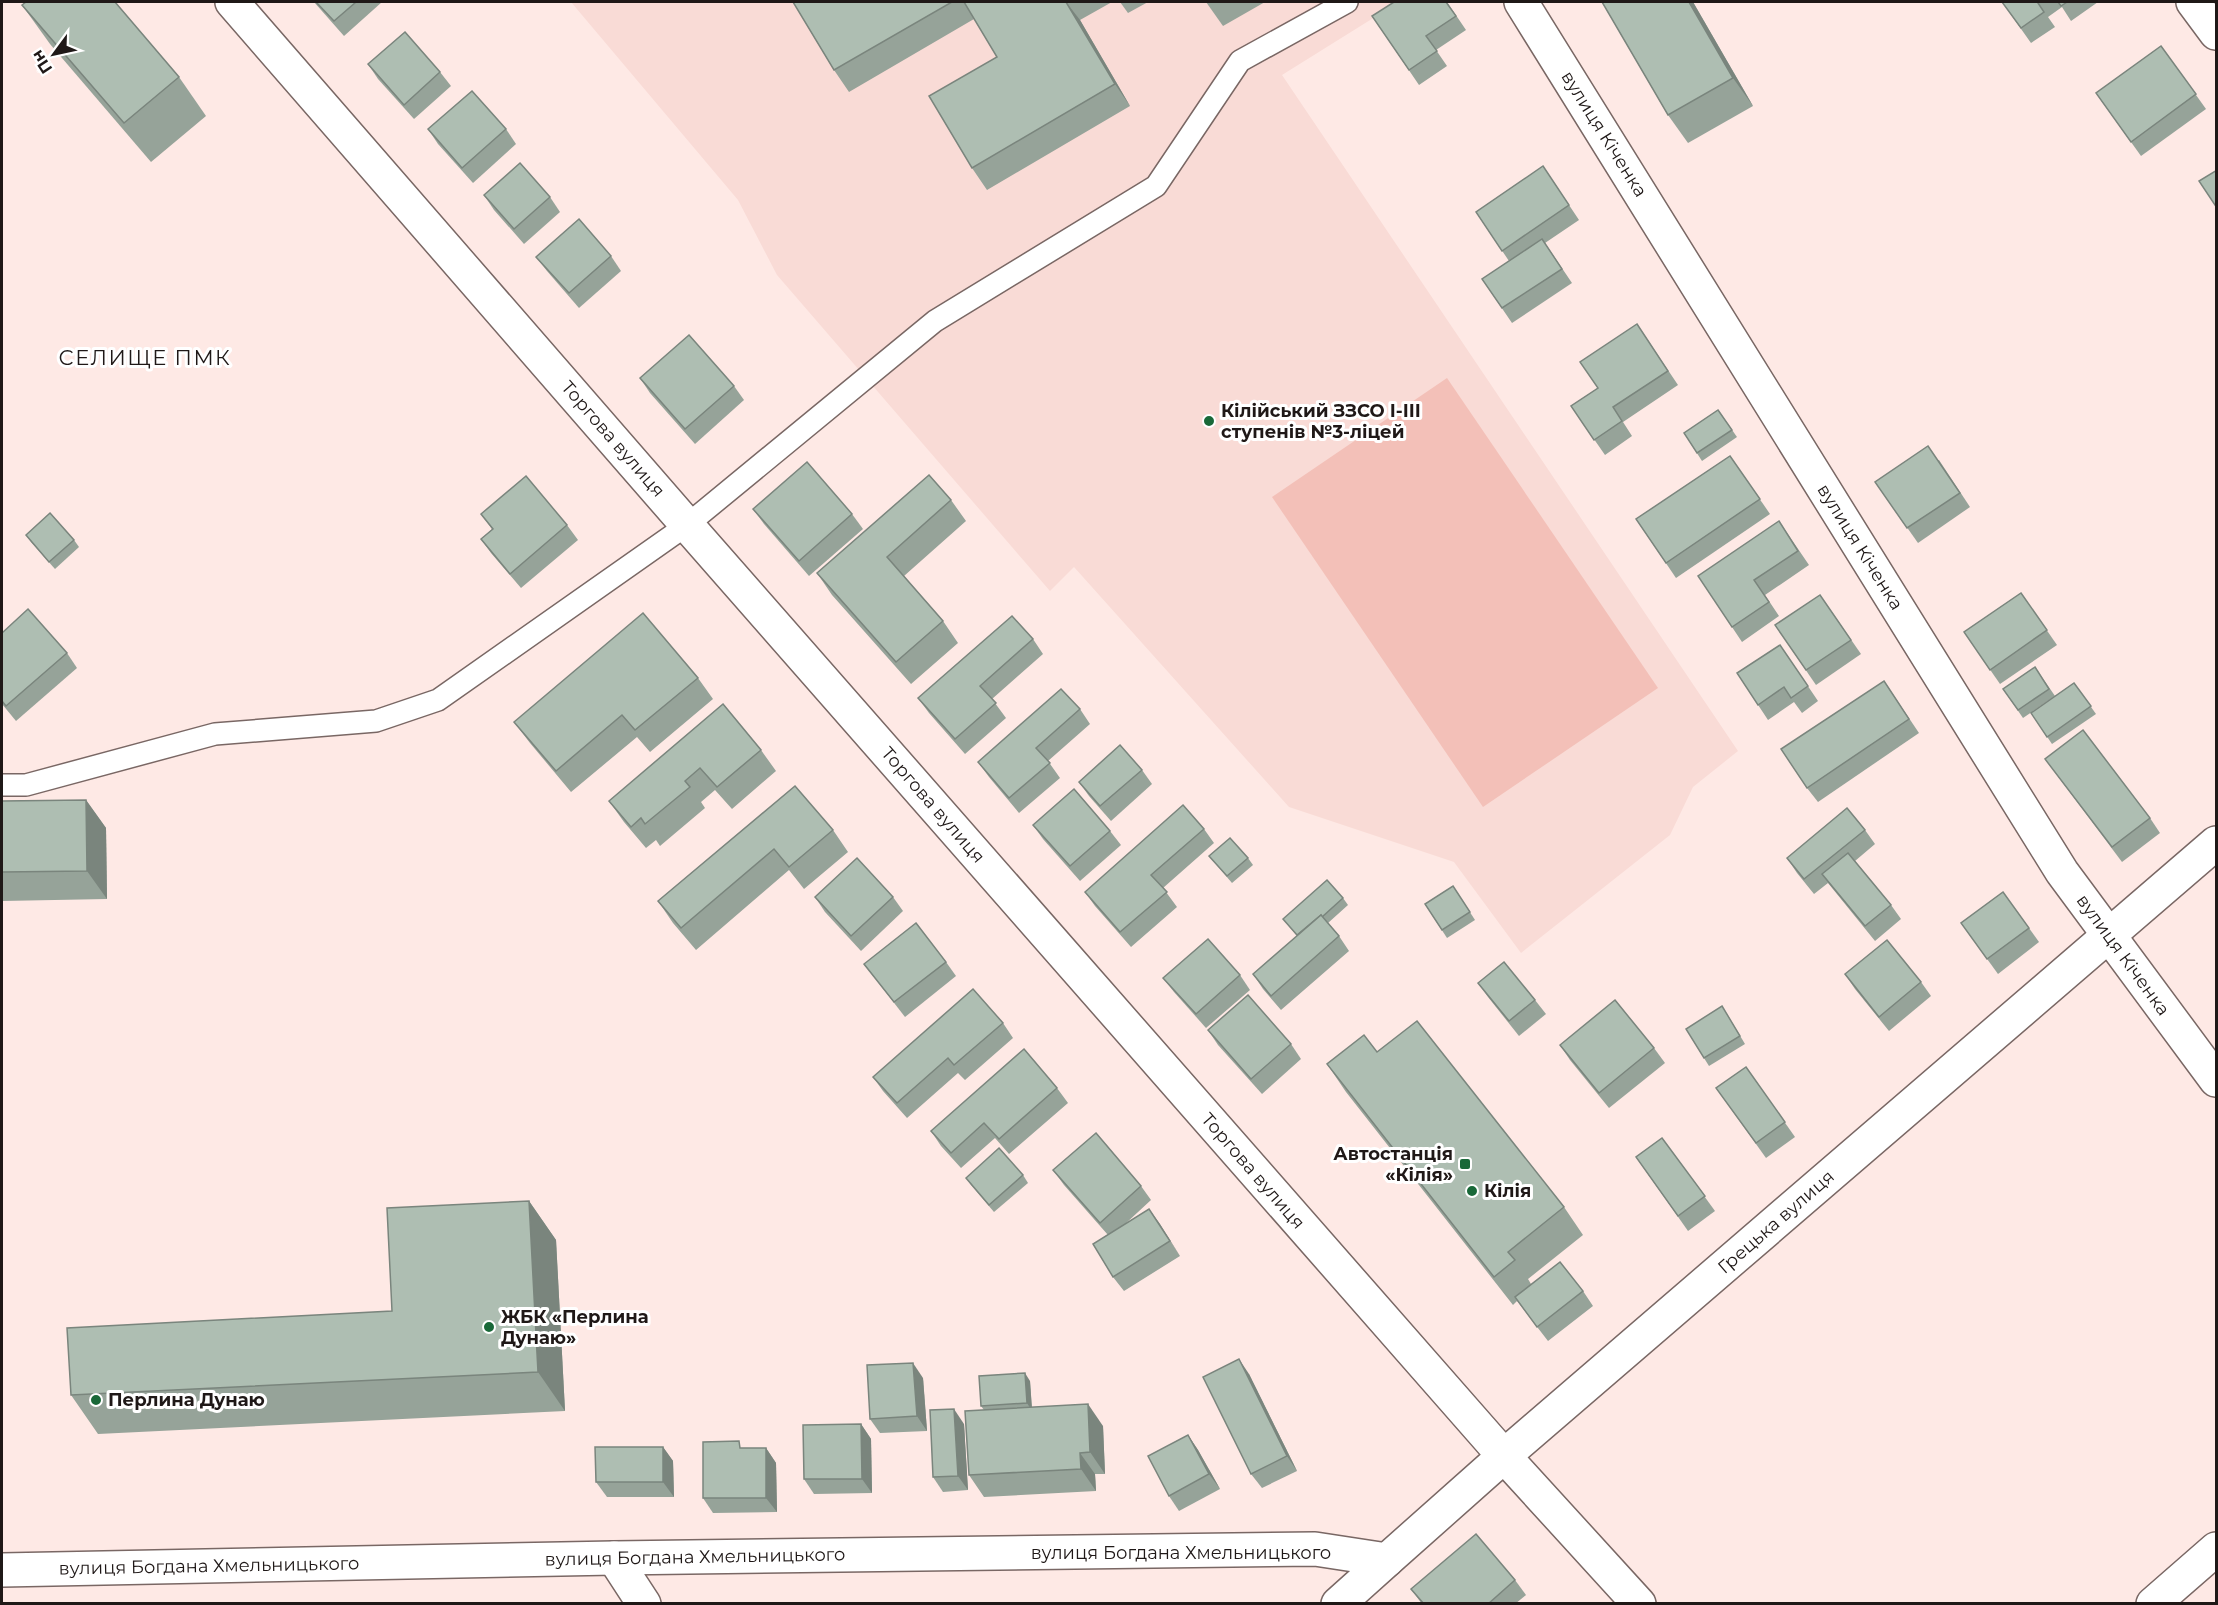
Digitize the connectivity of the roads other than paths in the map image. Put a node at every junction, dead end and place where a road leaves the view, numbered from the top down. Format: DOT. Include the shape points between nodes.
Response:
graph roads {
  1 [pos="232,2"];
  2 [pos="1347,2"];
  3 [pos="1521,2"];
  4 [pos="2193,2"];
  5 [pos="2217,33"];
  6 [pos="687,525"];
  7 [pos="2,785"];
  8 [pos="2217,843"];
  9 [pos="2109,936"];
  10 [pos="2217,1080"];
  11 [pos="1504,1456"];
  12 [pos="2217,1550"];
  13 [pos="614,1558"];
  14 [pos="1387,1560"];
  15 [pos="2,1570"];
  16 [pos="644,1604"];
  17 [pos="1338,1604"];
  18 [pos="1639,1604"];
  19 [pos="2153,1604"];
  1 -- 6 [label="street, Торгова вулиця"];
  2 -- 6 [label="lane" via="1240,61 1156,186 936,321"];
  3 -- 9 [label="street, вулиця Кіченка" via="2062,872"];
  4 -- 5 [label="street"];
  6 -- 7 [label="lane" via="438,700 376,722 215,734 26,785"];
  6 -- 11 [label="street, Торгова вулиця"];
  8 -- 9 [label="street, Грецька вулиця"];
  9 -- 10 [label="street, вулиця Кіченка"];
  9 -- 11 [label="street, Грецька вулиця"];
  11 -- 14 [label="street, Грецька вулиця"];
  11 -- 18 [label="street, Торгова вулиця"];
  12 -- 19 [label="street"];
  13 -- 14 [label="street, вулиця Богдана Хмельницького" via="1315,1549"];
  13 -- 15 [label="street, вулиця Богдана Хмельницького"];
  13 -- 16 [label="street"];
  14 -- 17 [label="street, Грецька вулиця"];
}
